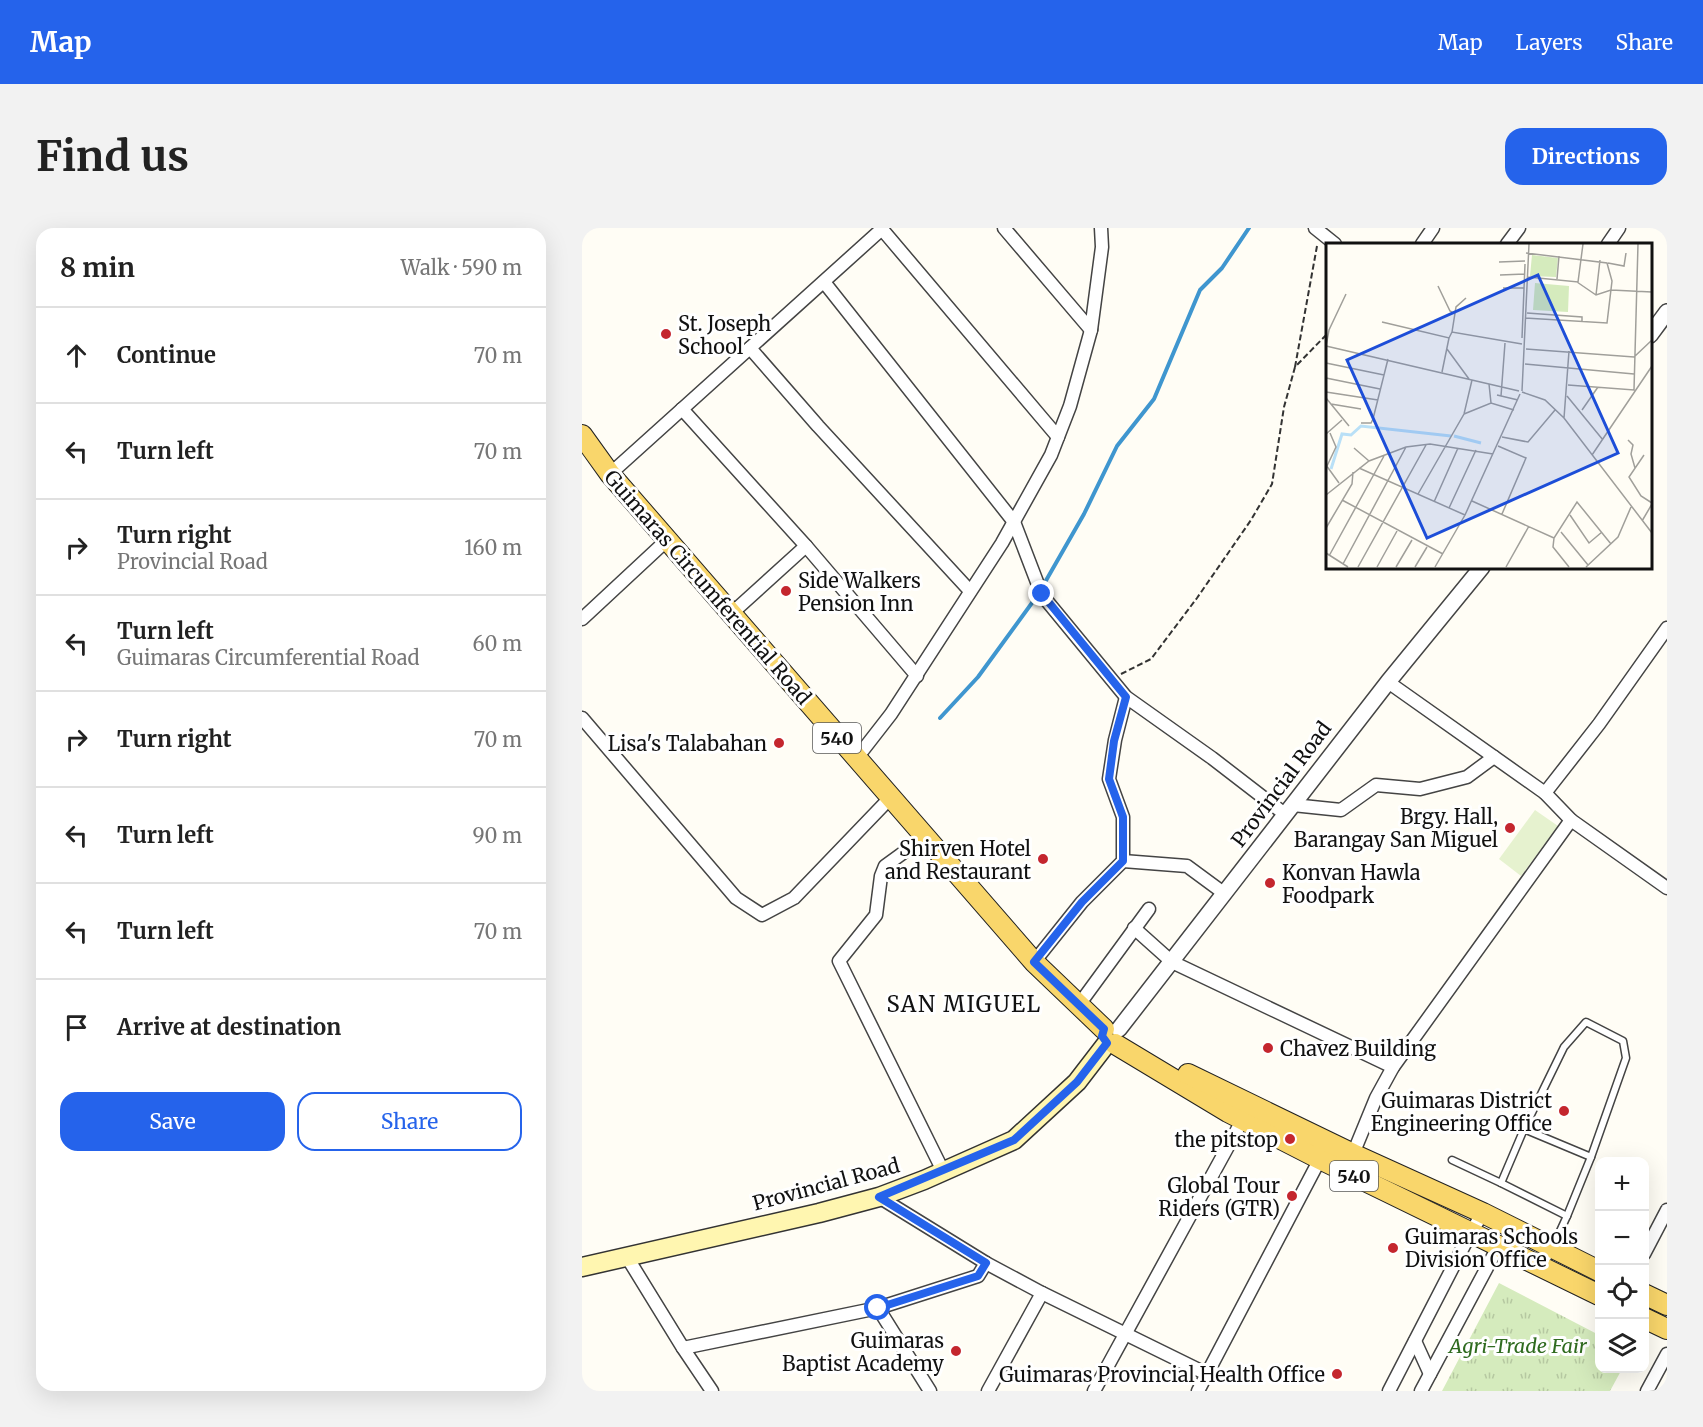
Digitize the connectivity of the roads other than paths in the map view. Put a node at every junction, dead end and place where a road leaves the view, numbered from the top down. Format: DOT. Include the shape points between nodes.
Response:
graph roads {
  1 [pos="882,228"];
  2 [pos="1004,228"];
  3 [pos="1101,228"];
  4 [pos="1433,228"];
  5 [pos="1519,228"];
  6 [pos="1619,228"];
  7 [pos="1317,230"];
  8 [pos="1334,243"];
  9 [pos="1423,243"];
  10 [pos="1508,243"];
  11 [pos="1609,243"];
  12 [pos="824,282"];
  13 [pos="1667,312"];
  14 [pos="1091,330"];
  15 [pos="1652,332"];
  16 [pos="750,348"];
  17 [pos="682,409"];
  18 [pos="582,435"];
  19 [pos="1058,437"];
  20 [pos="610,474"];
  21 [pos="1014,522"];
  22 [pos="667,540"];
  23 [pos="806,546"];
  24 [pos="1481,568"];
  25 [pos="970,591"];
  26 [pos="730,614"];
  27 [pos="582,619"];
  28 [pos="1667,628"];
  29 [pos="917,676"];
  30 [pos="1388,682"];
  31 [pos="1126,697"];
  32 [pos="582,718"];
  33 [pos="1494,757"];
  34 [pos="856,759"];
  35 [pos="1545,793"];
  36 [pos="891,797"];
  37 [pos="1290,810"];
  38 [pos="1571,820"];
  39 [pos="925,837"];
  40 [pos="1123,861"];
  41 [pos="1664,881"];
  42 [pos="1225,894"];
  43 [pos="1149,909"];
  44 [pos="1134,928"];
  45 [pos="1034,962"];
  46 [pos="1173,962"];
  47 [pos="1078,1006"];
  48 [pos="1113,1037"];
  49 [pos="1393,1067"];
  50 [pos="1244,1119"];
  51 [pos="1524,1129"];
  52 [pos="1353,1154"];
  53 [pos="1591,1157"];
  54 [pos="1320,1159"];
  55 [pos="1452,1160"];
  56 [pos="943,1171"];
  57 [pos="1501,1183"];
  58 [pos="1439,1193"];
  59 [pos="879,1197"];
  60 [pos="1667,1210"];
  61 [pos="1430,1212"];
  62 [pos="1483,1213"];
  63 [pos="1567,1216"];
  64 [pos="1471,1232"];
  65 [pos="1649,1244"];
  66 [pos="1499,1245"];
  67 [pos="1553,1248"];
  68 [pos="627,1257"];
  69 [pos="986,1263"];
  70 [pos="582,1267"];
  71 [pos="1543,1267"];
  72 [pos="1595,1270"];
  73 [pos="1042,1293"];
  74 [pos="1595,1293"];
  75 [pos="1649,1296"];
  76 [pos="1667,1305"];
  77 [pos="878,1308"];
  78 [pos="1646,1319"];
  79 [pos="1667,1329"];
  80 [pos="1126,1333"];
  81 [pos="1415,1341"];
  82 [pos="683,1348"];
  83 [pos="1667,1354"];
  84 [pos="1207,1374"];
  85 [pos="1430,1374"];
  86 [pos="712,1391"];
  87 [pos="930,1391"];
  88 [pos="988,1391"];
  89 [pos="1094,1391"];
  90 [pos="1198,1391"];
  91 [pos="1389,1391"];
  92 [pos="1421,1391"];
  93 [pos="1647,1391"];
  1 -- 12 [label="street"];
  1 -- 19 [label="street"];
  2 -- 14 [label="street"];
  3 -- 14 [label="street"];
  4 -- 9 [label="street"];
  5 -- 10 [label="street"];
  6 -- 11 [label="street"];
  7 -- 8 [label="street"];
  12 -- 16 [label="street"];
  12 -- 21 [label="street"];
  13 -- 15 [label="street"];
  14 -- 19 [label="street"];
  16 -- 17 [label="street"];
  16 -- 25 [label="street"];
  17 -- 20 [label="street"];
  17 -- 23 [label="street"];
  18 -- 20 [label="main road, Guimaras Circumferential Road / 540"];
  19 -- 21 [label="street"];
  20 -- 22 [label="main road, Guimaras Circumferential Road / 540"];
  21 -- 25 [label="street"];
  21 -- 31 [label="street" via="1042,594"];
  22 -- 26 [label="main road, Guimaras Circumferential Road / 540"];
  22 -- 27 [label="street"];
  23 -- 26 [label="street"];
  23 -- 29 [label="street"];
  24 -- 30 [label="street, Provincial Road"];
  25 -- 29 [label="street"];
  26 -- 34 [label="main road, Guimaras Circumferential Road / 540"];
  28 -- 35 [label="street"];
  29 -- 34 [label="street"];
  30 -- 33 [label="street"];
  30 -- 37 [label="street, Provincial Road"];
  31 -- 37 [label="street"];
  31 -- 40 [label="street" via="1109,779 1123,817"];
  32 -- 36 [label="street" via="736,898 762,915 794,898"];
  33 -- 35 [label="street"];
  33 -- 37 [label="street" via="1467,777 1420,789 1376,785 1341,810"];
  34 -- 36 [label="main road, Guimaras Circumferential Road / 540"];
  35 -- 38 [label="street"];
  36 -- 39 [label="main road, Guimaras Circumferential Road / 540"];
  37 -- 42 [label="street, Provincial Road"];
  38 -- 41 [label="street"];
  38 -- 49 [label="street"];
  39 -- 45 [label="main road, Guimaras Circumferential Road / 540"];
  39 -- 56 [label="street" via="885,866 876,915 838,961"];
  40 -- 42 [label="street" via="1187,866"];
  40 -- 45 [label="street" via="1082,902"];
  42 -- 46 [label="street, Provincial Road"];
  43 -- 44 [label="street"];
  44 -- 46 [label="street"];
  44 -- 47 [label="street"];
  45 -- 47 [label="main road, Guimaras Circumferential Road / 540"];
  46 -- 48 [label="street, Provincial Road"];
  46 -- 49 [label="street"];
  47 -- 48 [label="main road, Guimaras Circumferential Road / 540"];
  48 -- 50 [label="main road, Guimaras Circumferential Road / 540"];
  48 -- 52 [label="main road, Guimaras Circumferential Road / 540"];
  48 -- 56 [label="main road, Provincial Road" via="1077,1082 1014,1140"];
  49 -- 52 [label="street"];
  50 -- 54 [label="main road, Guimaras Circumferential Road / 540"];
  50 -- 80 [label="street"];
  51 -- 53 [label="lane"];
  51 -- 53 [label="lane" via="1564,1047 1586,1022 1623,1041 1626,1058"];
  51 -- 57 [label="lane"];
  52 -- 58 [label="main road, Guimaras Circumferential Road / 540"];
  53 -- 63 [label="lane"];
  54 -- 61 [label="main road, Guimaras Circumferential Road / 540"];
  54 -- 84 [label="street"];
  55 -- 57 [label="lane"];
  56 -- 59 [label="main road, Provincial Road"];
  57 -- 63 [label="lane"];
  58 -- 61 [label="main road"];
  58 -- 62 [label="main road, Guimaras Circumferential Road / 540"];
  59 -- 68 [label="main road, Provincial Road"];
  59 -- 69 [label="street"];
  60 -- 65 [label="street"];
  61 -- 64 [label="main road, Guimaras Circumferential Road / 540"];
  62 -- 64 [label="street"];
  62 -- 67 [label="main road, Guimaras Circumferential Road / 540"];
  63 -- 67 [label="lane"];
  64 -- 66 [label="main road, Guimaras Circumferential Road / 540"];
  64 -- 81 [label="street"];
  66 -- 71 [label="main road, Guimaras Circumferential Road / 540"];
  66 -- 85 [label="street"];
  67 -- 71 [label="lane"];
  67 -- 72 [label="main road, Guimaras Circumferential Road / 540"];
  68 -- 70 [label="main road, Provincial Road"];
  68 -- 82 [label="street"];
  69 -- 73 [label="street"];
  69 -- 77 [label="street" via="978,1276"];
  71 -- 74 [label="main road, Guimaras Circumferential Road / 540"];
  73 -- 80 [label="street"];
  73 -- 88 [label="street"];
  75 -- 76 [label="main road"];
  77 -- 82 [label="street"];
  77 -- 87 [label="street"];
  78 -- 79 [label="main road"];
  80 -- 84 [label="street"];
  80 -- 89 [label="street"];
  81 -- 85 [label="street"];
  81 -- 91 [label="street"];
  82 -- 86 [label="street"];
  83 -- 93 [label="street"];
  84 -- 90 [label="street"];
  85 -- 92 [label="street"];
}
